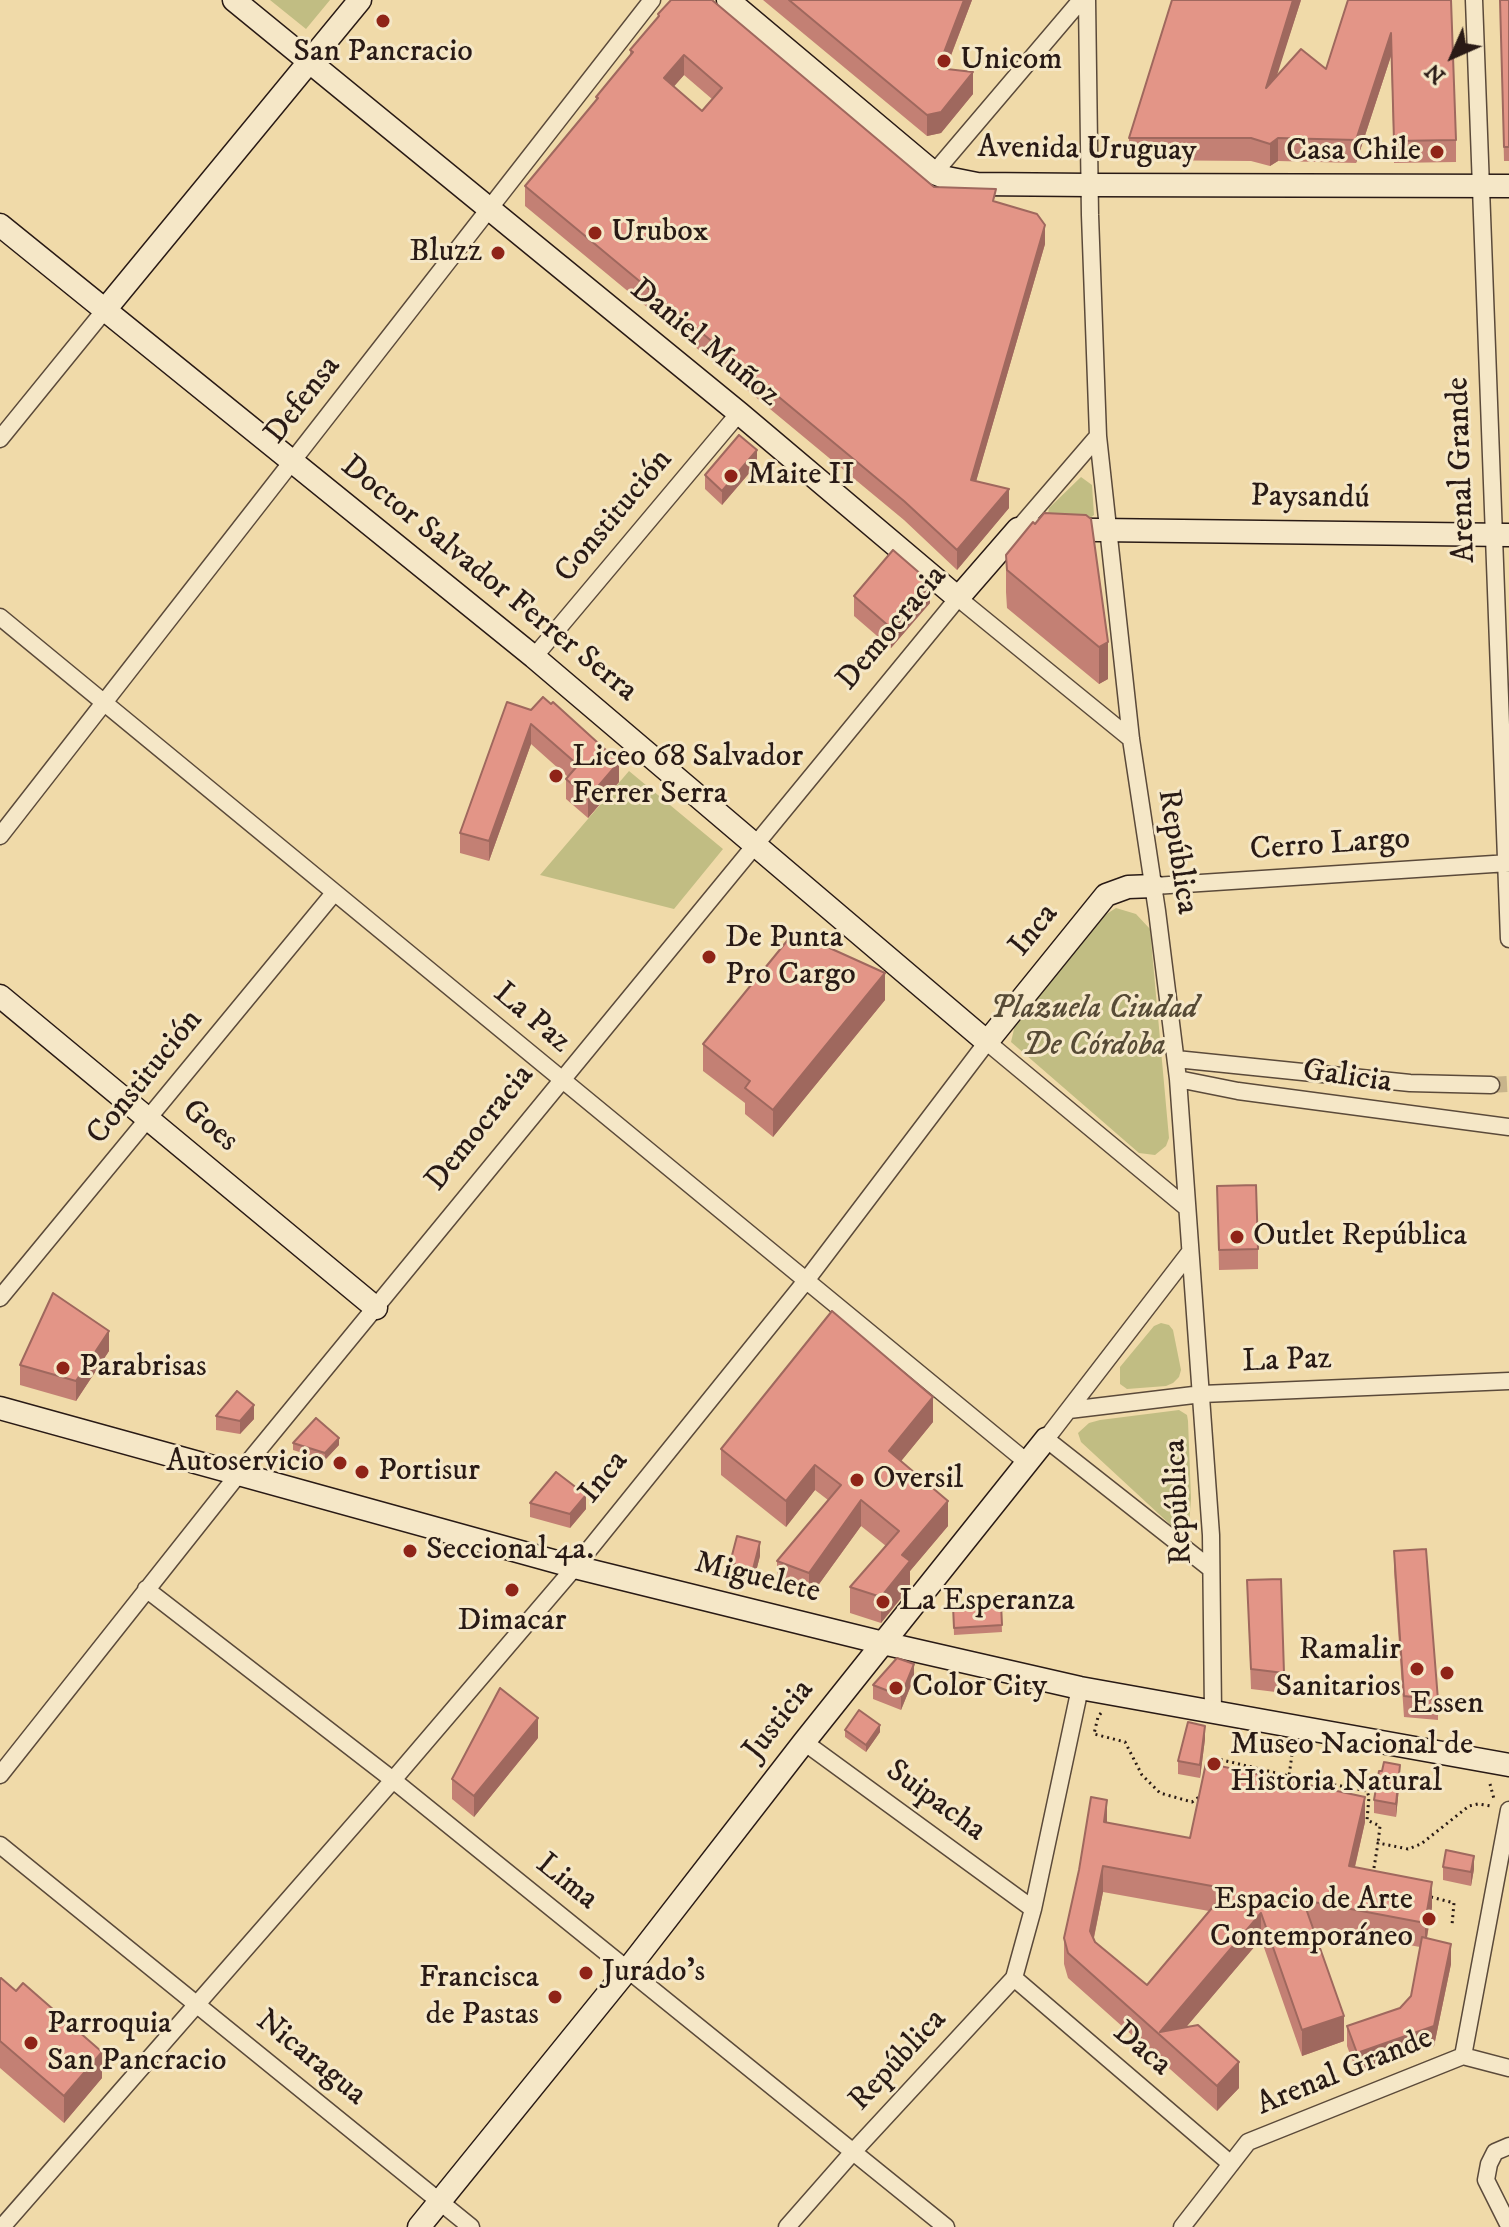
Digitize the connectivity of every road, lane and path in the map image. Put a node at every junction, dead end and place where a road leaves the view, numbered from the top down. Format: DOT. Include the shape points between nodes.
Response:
graph roads {
  1 [pos="234,0"];
  2 [pos="360,0"];
  3 [pos="652,0"];
  4 [pos="728,0"];
  5 [pos="1084,0"];
  6 [pos="1474,0"];
  7 [pos="308,62"];
  8 [pos="934,173"];
  9 [pos="1090,185"];
  10 [pos="1481,186"];
  11 [pos="1509,186"];
  12 [pos="488,209"];
  13 [pos="0,225"];
  14 [pos="104,311"];
  15 [pos="739,413"];
  16 [pos="1098,436"];
  17 [pos="0,439"];
  18 [pos="293,461"];
  19 [pos="1018,529"];
  20 [pos="1109,530"];
  21 [pos="1501,535"];
  22 [pos="958,598"];
  23 [pos="0,617"];
  24 [pos="534,657"];
  25 [pos="105,703"];
  26 [pos="1131,739"];
  27 [pos="0,836"];
  28 [pos="756,846"];
  29 [pos="1507,863"];
  30 [pos="1154,886"];
  31 [pos="334,893"];
  32 [pos="1509,939"];
  33 [pos="0,996"];
  34 [pos="987,1042"];
  35 [pos="1176,1059"];
  36 [pos="1178,1079"];
  37 [pos="562,1081"];
  38 [pos="1491,1085"];
  39 [pos="149,1119"];
  40 [pos="1509,1127"];
  41 [pos="1187,1208"];
  42 [pos="1190,1252"];
  43 [pos="805,1282"];
  44 [pos="0,1298"];
  45 [pos="376,1308"];
  46 [pos="1509,1381"];
  47 [pos="1202,1394"];
  48 [pos="0,1408"];
  49 [pos="1069,1410"];
  50 [pos="1046,1439"];
  51 [pos="1028,1463"];
  52 [pos="237,1476"];
  53 [pos="575,1567"];
  54 [pos="1211,1569"];
  55 [pos="146,1589"];
  56 [pos="883,1643"];
  57 [pos="1080,1688"];
  58 [pos="1102,1712"];
  59 [pos="1213,1712"];
  60 [pos="804,1742"];
  61 [pos="1293,1747"];
  62 [pos="1509,1765"];
  63 [pos="0,1775"];
  64 [pos="1204,1775"];
  65 [pos="1289,1776"];
  66 [pos="393,1780"];
  67 [pos="1486,1783"];
  68 [pos="1201,1786"];
  69 [pos="1287,1791"];
  70 [pos="1509,1810"];
  71 [pos="1378,1843"];
  72 [pos="0,1845"];
  73 [pos="1372,1878"];
  74 [pos="1418,1895"];
  75 [pos="1033,1909"];
  76 [pos="1452,1925"];
  77 [pos="628,1969"];
  78 [pos="1014,1978"];
  79 [pos="196,2003"];
  80 [pos="1463,2056"];
  81 [pos="1509,2068"];
  82 [pos="1509,2146"];
  83 [pos="852,2153"];
  84 [pos="1231,2164"];
  85 [pos="442,2202"];
  86 [pos="7,2221"];
  87 [pos="1507,2221"];
  88 [pos="419,2227"];
  89 [pos="471,2227"];
  90 [pos="787,2227"];
  91 [pos="946,2227"];
  92 [pos="1182,2227"];
  1 -- 7 [label="street, Daniel Muñoz"];
  2 -- 7 [label="street"];
  3 -- 12 [label="street, Defensa"];
  4 -- 8 [label="street, Avenida Uruguay"];
  5 -- 8 [label="street"];
  5 -- 9 [label="street, República"];
  6 -- 10 [label="street, Arenal Grande"];
  7 -- 12 [label="street, Daniel Muñoz"];
  7 -- 14 [label="street"];
  8 -- 9 [label="street, Avenida Uruguay" via="977,184"];
  9 -- 10 [label="street, Avenida Uruguay"];
  9 -- 16 [label="street, República"];
  10 -- 11 [label="street, Avenida Uruguay"];
  10 -- 21 [label="street, Arenal Grande"];
  12 -- 15 [label="street, Daniel Muñoz"];
  12 -- 18 [label="street, Defensa"];
  13 -- 14 [label="street, Doctor Salvador Ferrer Serra"];
  14 -- 17 [label="street"];
  14 -- 18 [label="street, Doctor Salvador Ferrer Serra"];
  15 -- 22 [label="street, Daniel Muñoz"];
  15 -- 24 [label="street, Constitución"];
  16 -- 19 [label="street, Democracia"];
  16 -- 20 [label="street, República"];
  18 -- 24 [label="street, Doctor Salvador Ferrer Serra"];
  18 -- 25 [label="street, Defensa"];
  19 -- 20 [label="street"];
  19 -- 22 [label="street, Democracia"];
  20 -- 21 [label="street, Paysandú"];
  20 -- 26 [label="street, República"];
  21 -- 29 [label="street, Arenal Grande"];
  22 -- 26 [label="street, Daniel Muñoz"];
  22 -- 28 [label="street, Democracia"];
  23 -- 25 [label="street, La Paz"];
  24 -- 28 [label="street, Doctor Salvador Ferrer Serra"];
  25 -- 27 [label="street, Defensa"];
  25 -- 31 [label="street, La Paz"];
  26 -- 30 [label="street, República"];
  28 -- 34 [label="street, Doctor Salvador Ferrer Serra"];
  28 -- 37 [label="street, Democracia"];
  29 -- 30 [label="street, Cerro Largo"];
  29 -- 32 [label="street, Arenal Grande"];
  30 -- 34 [label="street, Inca" via="1106,895"];
  30 -- 35 [label="street, República"];
  31 -- 37 [label="street, La Paz"];
  31 -- 39 [label="street, Constitución"];
  33 -- 39 [label="street, Goes"];
  34 -- 41 [label="street, Doctor Salvador Ferrer Serra"];
  34 -- 43 [label="street, Inca"];
  35 -- 36 [label="street, República"];
  35 -- 38 [label="street, Galicia" via="1410,1083"];
  36 -- 40 [label="street, Galicia"];
  36 -- 41 [label="street, República"];
  37 -- 43 [label="street, La Paz"];
  37 -- 45 [label="street, Democracia"];
  39 -- 44 [label="street, Constitución"];
  39 -- 45 [label="street, Goes"];
  41 -- 42 [label="street, República"];
  42 -- 47 [label="street, República"];
  42 -- 49 [label="street, Justicia"];
  43 -- 51 [label="street, La Paz"];
  43 -- 53 [label="street, Inca"];
  45 -- 52 [label="street, Democracia"];
  46 -- 47 [label="street, La Paz"];
  47 -- 49 [label="street, La Paz"];
  47 -- 54 [label="street, República"];
  48 -- 52 [label="street, Miguelete"];
  49 -- 50 [label="street, Justicia"];
  50 -- 51 [label="street, Justicia"];
  50 -- 54 [label="street"];
  51 -- 56 [label="street, Justicia"];
  52 -- 53 [label="street, Miguelete"];
  52 -- 55 [label="street, Democracia"];
  53 -- 56 [label="street, Miguelete"];
  53 -- 66 [label="street, Inca"];
  54 -- 59 [label="street, República"];
  55 -- 63 [label="street, Democracia"];
  55 -- 66 [label="street, Lima"];
  56 -- 57 [label="street, Miguelete"];
  56 -- 60 [label="street, Justicia"];
  57 -- 59 [label="street, Miguelete"];
  57 -- 75 [label="street, República"];
  58 -- 68 [label="path" via="1094,1734 1125,1742 1142,1775 1160,1793 1192,1802"];
  59 -- 62 [label="street, Miguelete"];
  60 -- 75 [label="street, Suipacha"];
  60 -- 77 [label="street, Justicia"];
  61 -- 65 [label="path"];
  64 -- 65 [label="path" via="1214,1758"];
  65 -- 69 [label="path"];
  65 -- 71 [label="path" via="1367,1791 1367,1820 1380,1826"];
  66 -- 77 [label="street, Lima"];
  66 -- 79 [label="street, Inca"];
  67 -- 71 [label="path" via="1492,1785 1491,1807 1469,1806 1408,1849"];
  70 -- 80 [label="street, Arenal Grande"];
  71 -- 73 [label="path"];
  72 -- 79 [label="street, Nicaragua"];
  74 -- 76 [label="path" via="1454,1903"];
  75 -- 78 [label="street, República"];
  77 -- 83 [label="street, Lima"];
  77 -- 85 [label="street, Justicia"];
  78 -- 83 [label="street, República"];
  78 -- 84 [label="street, Daca"];
  79 -- 85 [label="street, Nicaragua"];
  79 -- 86 [label="street, Inca"];
  80 -- 81 [label="street"];
  80 -- 84 [label="street, Arenal Grande" via="1248,2142"];
  82 -- 87 [label="street" via="1495,2152 1486,2180"];
  83 -- 90 [label="street, República"];
  83 -- 91 [label="street, Lima"];
  84 -- 92 [label="street, Arenal Grande"];
  85 -- 88 [label="street, Justicia"];
  85 -- 89 [label="street, Nicaragua"];
}
